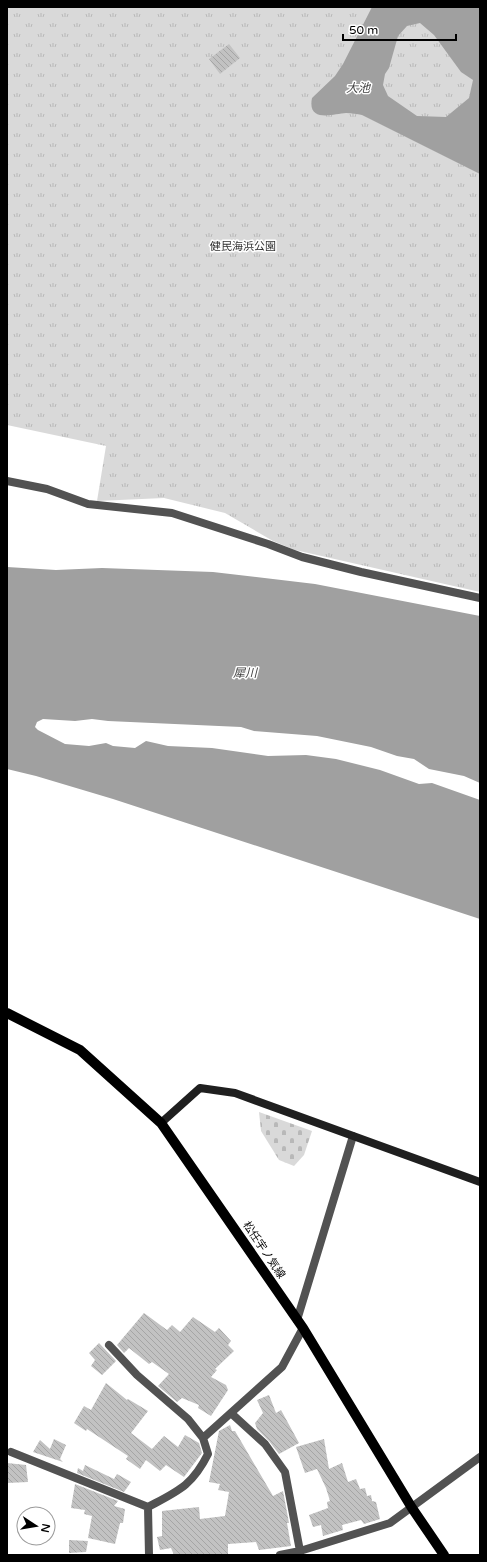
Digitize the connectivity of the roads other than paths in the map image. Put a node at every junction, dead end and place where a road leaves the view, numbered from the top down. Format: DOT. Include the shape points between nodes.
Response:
graph roads {
  1 [pos="7,482"];
  2 [pos="480,598"];
  3 [pos="7,1013"];
  4 [pos="161,1123"];
  5 [pos="354,1136"];
  6 [pos="480,1182"];
  7 [pos="300,1324"];
  8 [pos="109,1345"];
  9 [pos="232,1414"];
  10 [pos="203,1438"];
  11 [pos="12,1452"];
  12 [pos="480,1457"];
  13 [pos="148,1507"];
  14 [pos="412,1508"];
  15 [pos="300,1551"];
  16 [pos="149,1555"];
  17 [pos="280,1555"];
  18 [pos="444,1555"];
  1 -- 2 [label="street" via="47,489 88,504 172,513 302,557"];
  3 -- 4 [label="main road, 松任宇ノ気線" via="80,1050"];
  4 -- 5 [label="street" via="200,1088 235,1093"];
  4 -- 7 [label="main road, 松任宇ノ気線"];
  5 -- 6 [label="street"];
  5 -- 7 [label="street"];
  7 -- 9 [label="street" via="282,1367"];
  7 -- 14 [label="main road, 松任宇ノ気線"];
  8 -- 10 [label="street" via="137,1375 188,1419"];
  9 -- 10 [label="street"];
  9 -- 15 [label="street" via="266,1444 285,1472"];
  10 -- 13 [label="street" via="208,1454 200,1469 183,1488"];
  11 -- 13 [label="street"];
  12 -- 14 [label="street"];
  13 -- 16 [label="street"];
  14 -- 15 [label="street" via="390,1523"];
  14 -- 18 [label="main road, 松任宇ノ気線"];
  15 -- 17 [label="street"];
}
